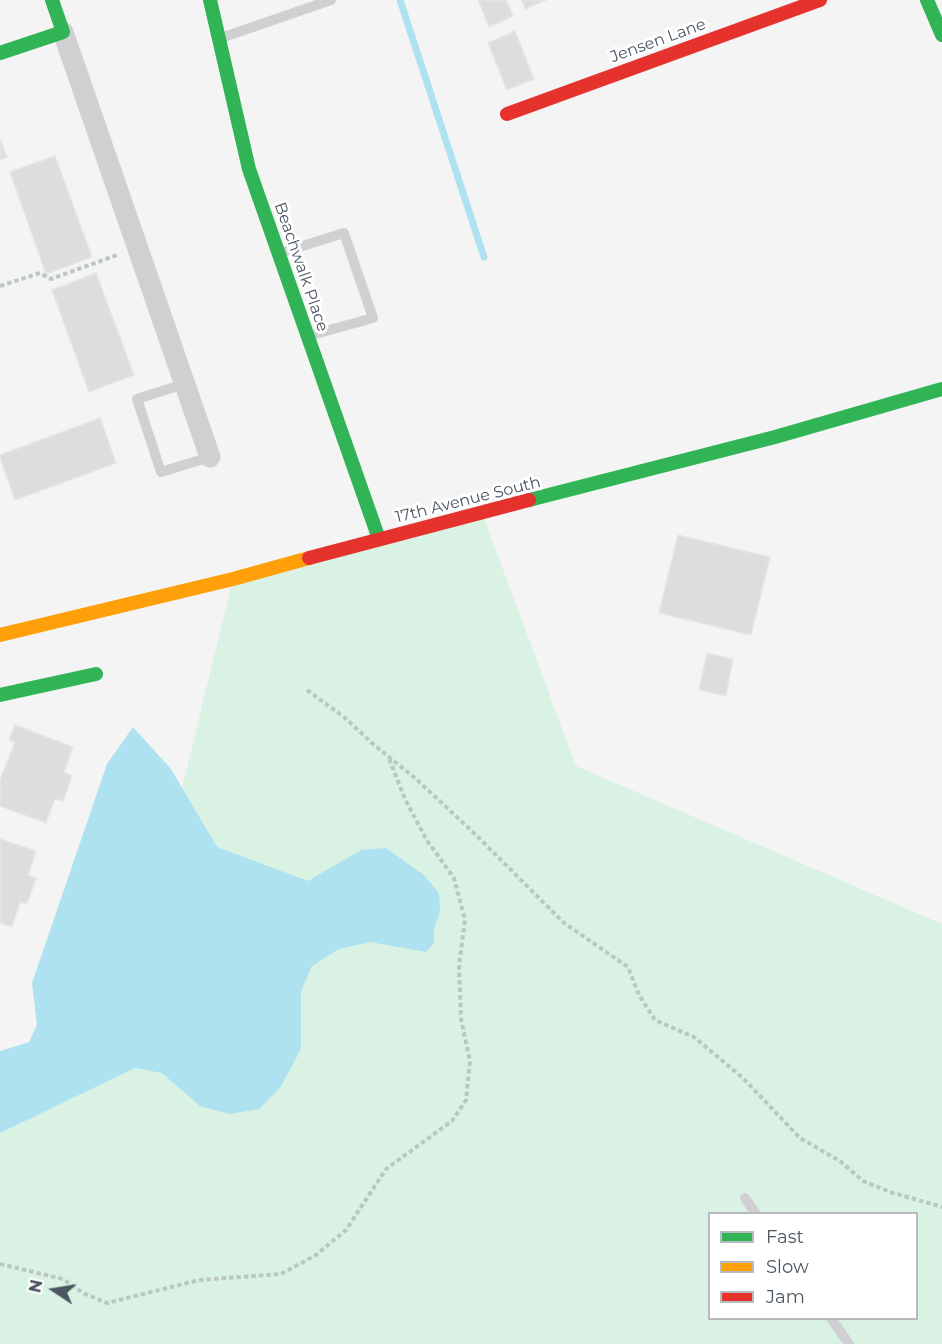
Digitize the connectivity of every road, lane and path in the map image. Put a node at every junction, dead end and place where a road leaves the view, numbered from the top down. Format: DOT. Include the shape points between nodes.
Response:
graph roads {
  1 [pos="52,0"];
  2 [pos="210,0"];
  3 [pos="331,0"];
  4 [pos="820,0"];
  5 [pos="927,0"];
  6 [pos="63,32"];
  7 [pos="942,35"];
  8 [pos="220,39"];
  9 [pos="0,53"];
  10 [pos="507,114"];
  11 [pos="138,248"];
  12 [pos="279,253"];
  13 [pos="0,286"];
  14 [pos="308,336"];
  15 [pos="184,384"];
  16 [pos="942,389"];
  17 [pos="210,457"];
  18 [pos="380,539"];
  19 [pos="0,635"];
  20 [pos="96,674"];
  21 [pos="307,690"];
  22 [pos="0,695"];
  23 [pos="388,756"];
  24 [pos="745,1198"];
  25 [pos="942,1208"];
  26 [pos="755,1212"];
  27 [pos="0,1264"];
  28 [pos="832,1320"];
  29 [pos="849,1344"];
  1 -- 6 [label="street"];
  2 -- 8 [label="street, Beachwalk Place"];
  3 -- 8 [label="lane"];
  4 -- 10 [label="street, Jensen Lane"];
  5 -- 7 [label="street"];
  6 -- 9 [label="street"];
  6 -- 11 [label="street"];
  8 -- 12 [label="street, Beachwalk Place" via="249,169"];
  11 -- 13 [label="path" via="51,279 40,273"];
  11 -- 15 [label="street"];
  12 -- 14 [label="street, Beachwalk Place"];
  12 -- 14 [label="lane" via="344,233 373,318"];
  14 -- 18 [label="street, Beachwalk Place"];
  15 -- 17 [label="street"];
  15 -- 17 [label="lane" via="137,399 161,472"];
  16 -- 18 [label="street, 17th Avenue South" via="775,437"];
  18 -- 19 [label="street, 17th Avenue South"];
  20 -- 22 [label="street"];
  21 -- 23 [label="path"];
  23 -- 25 [label="path" via="564,923 628,967 655,1020 694,1037 743,1078 800,1138 840,1161 863,1181"];
  23 -- 27 [label="path" via="426,839 454,878 465,920 459,964 462,1019 470,1060 466,1100 453,1121 386,1169 346,1230 316,1255 280,1274 199,1280 107,1303 83,1293 63,1278"];
  24 -- 26 [label="lane"];
  28 -- 29 [label="lane"];
}
